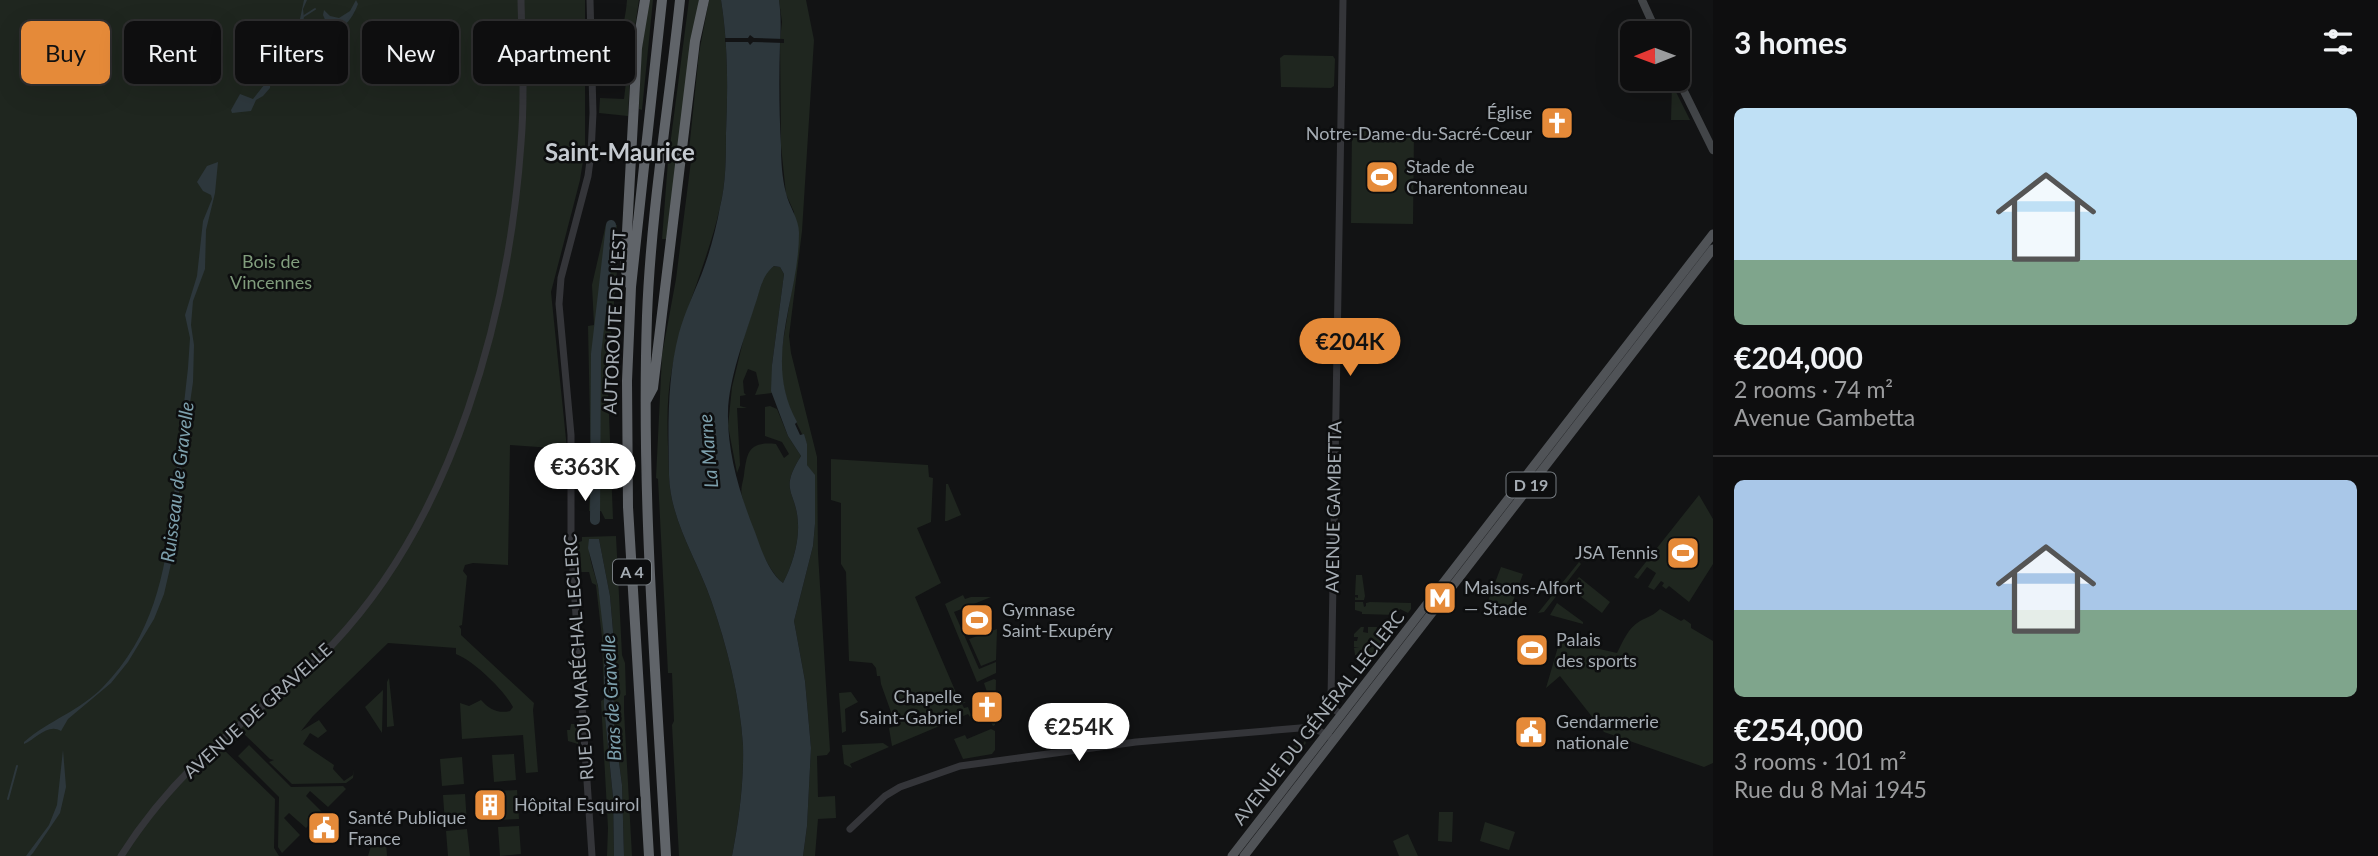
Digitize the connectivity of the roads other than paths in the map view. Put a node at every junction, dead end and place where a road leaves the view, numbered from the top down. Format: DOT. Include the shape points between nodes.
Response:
graph roads {
  1 [pos="520,0"];
  2 [pos="590,0"];
  3 [pos="645,0"];
  4 [pos="662,0"];
  5 [pos="680,0"];
  6 [pos="686,0"];
  7 [pos="704,0"];
  8 [pos="1343,0"];
  9 [pos="1642,0"];
  10 [pos="1652,21"];
  11 [pos="676,34"];
  12 [pos="1684,91"];
  13 [pos="1713,150"];
  14 [pos="1713,234"];
  15 [pos="1713,249"];
  16 [pos="631,287"];
  17 [pos="645,404"];
  18 [pos="1508,507"];
  19 [pos="1386,666"];
  20 [pos="1342,715"];
  21 [pos="1331,737"];
  22 [pos="850,829"];
  23 [pos="121,856"];
  24 [pos="592,856"];
  25 [pos="649,856"];
  26 [pos="666,856"];
  27 [pos="1232,856"];
  28 [pos="1244,856"];
  1 -- 23 [label="street, AVENUE DE GRAVELLE" via="523,103 514,213 485,349 444,469 412,533 366,606 300,676 204,756 141,826"];
  2 -- 24 [label="street, RUE DU MARÉCHAL LECLERC" via="591,153 559,304 571,435 570,539"];
  3 -- 16 [label="highway" via="637,48 629,178 625,268"];
  4 -- 16 [label="highway, AUTOROUTE DE L’EST / A 4"];
  5 -- 11 [label="highway, AUTOROUTE DE L’EST / A 4"];
  6 -- 11 [label="highway"];
  7 -- 17 [label="highway" via="695,41 653,388"];
  8 -- 20 [label="street, AVENUE GAMBETTA" via="1331,699"];
  9 -- 10 [label="main road"];
  11 -- 17 [label="highway, AUTOROUTE DE L’EST / A 4" via="647,313"];
  12 -- 13 [label="main road"];
  14 -- 18 [label="main road, AVENUE DU GÉNÉRAL LECLERC / D 19"];
  15 -- 18 [label="main road, AVENUE DU GÉNÉRAL LECLERC / D 19"];
  16 -- 25 [label="highway, AUTOROUTE DE L’EST / A 4" via="626,381 628,480"];
  17 -- 26 [label="highway, AUTOROUTE DE L’EST / A 4"];
  18 -- 19 [label="main road, AVENUE DU GÉNÉRAL LECLERC / D 19"];
  19 -- 20 [label="main road, AVENUE DU GÉNÉRAL LECLERC / D 19"];
  19 -- 21 [label="main road, AVENUE DU GÉNÉRAL LECLERC / D 19"];
  20 -- 21 [label="main road, AVENUE DU GÉNÉRAL LECLERC / D 19"];
  21 -- 22 [label="street" via="1312,727 1200,735 960,766 900,787"];
  21 -- 27 [label="main road, AVENUE DU GÉNÉRAL LECLERC / D 19"];
  21 -- 28 [label="main road, AVENUE DU GÉNÉRAL LECLERC / D 19"];
}
